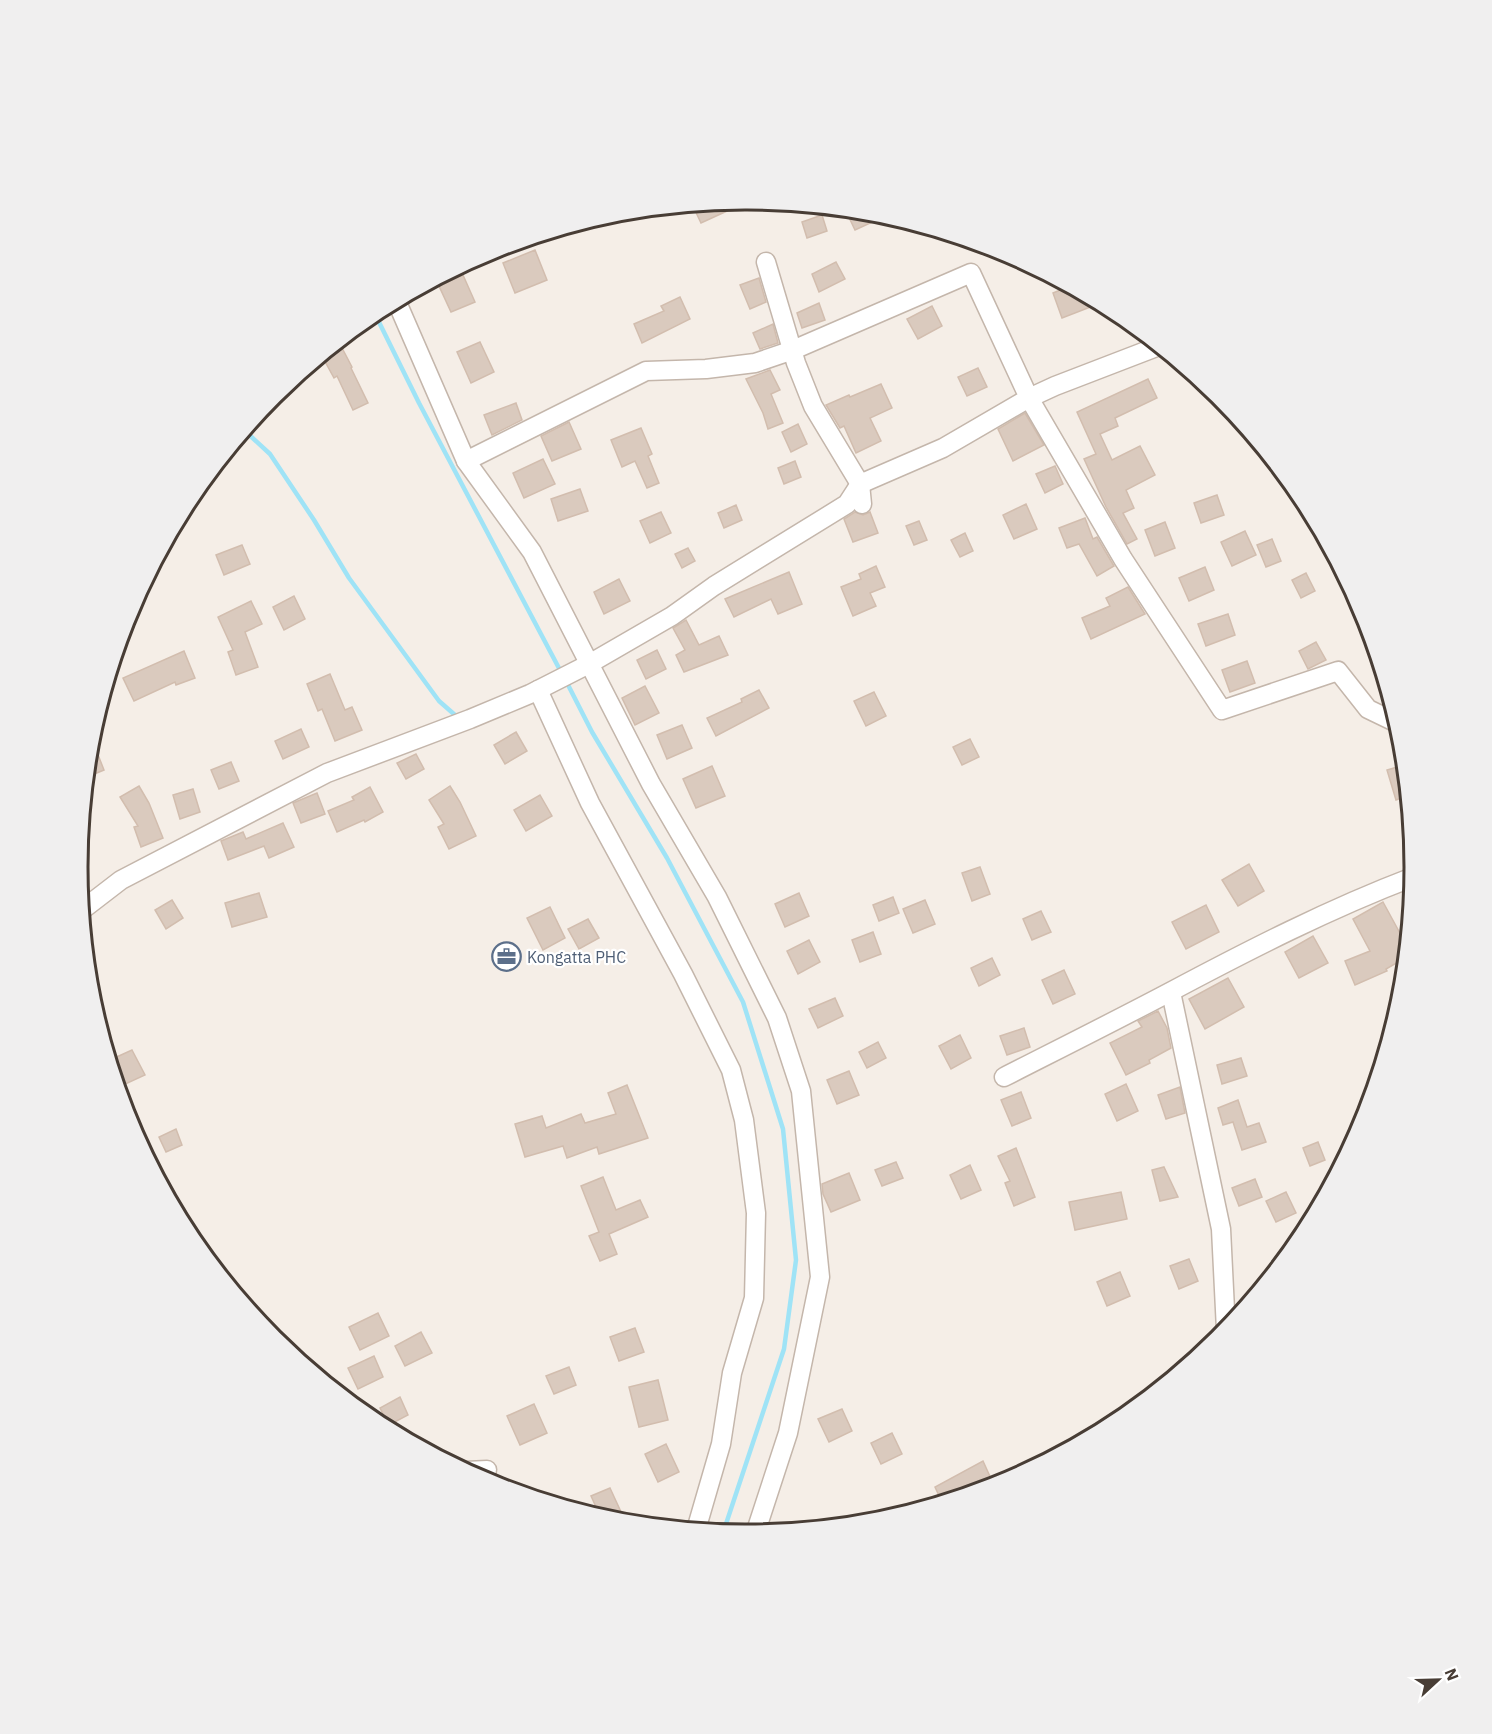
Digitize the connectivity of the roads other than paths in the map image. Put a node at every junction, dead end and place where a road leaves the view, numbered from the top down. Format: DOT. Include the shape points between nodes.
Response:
graph roads {
  1 [pos="766,262"];
  2 [pos="400,309"];
  3 [pos="1151,349"];
  4 [pos="793,350"];
  5 [pos="1029,398"];
  6 [pos="466,460"];
  7 [pos="860,484"];
  8 [pos="862,504"];
  9 [pos="582,667"];
  10 [pos="538,690"];
  11 [pos="1386,718"];
  12 [pos="1403,881"];
  13 [pos="90,904"];
  14 [pos="1171,992"];
  15 [pos="1004,1077"];
  16 [pos="1225,1317"];
  17 [pos="698,1523"];
  18 [pos="757,1524"];
  1 -- 4 [label="street"];
  2 -- 6 [label="street"];
  3 -- 5 [label="street"];
  4 -- 5 [label="street" via="971,273"];
  4 -- 6 [label="street" via="755,363 646,371"];
  4 -- 7 [label="street" via="813,406"];
  5 -- 7 [label="street" via="943,448"];
  5 -- 11 [label="street" via="1123,559 1222,710 1338,670 1368,709"];
  6 -- 9 [label="street" via="531,552"];
  7 -- 8 [label="street"];
  7 -- 9 [label="street" via="847,504 672,616"];
  9 -- 10 [label="street"];
  9 -- 18 [label="street" via="717,897 777,1018 801,1091 820,1277 788,1433"];
  10 -- 13 [label="street" via="327,773 121,880"];
  10 -- 17 [label="street" via="590,803 731,1070 744,1120 756,1213 754,1298 732,1373 721,1444"];
  12 -- 14 [label="street" via="1366,895"];
  14 -- 15 [label="street"];
  14 -- 16 [label="street" via="1221,1229"];
}
